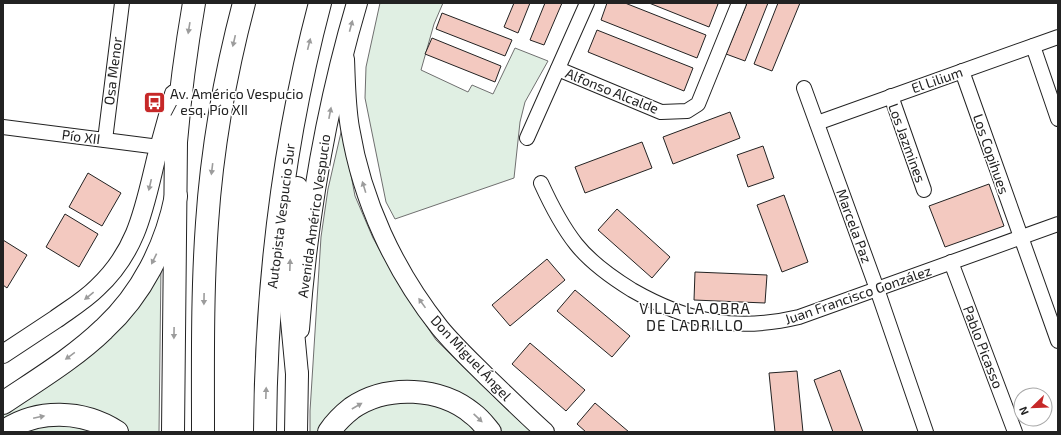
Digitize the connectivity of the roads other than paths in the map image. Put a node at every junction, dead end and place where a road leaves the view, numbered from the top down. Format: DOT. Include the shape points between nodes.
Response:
graph roads {
  1 [pos="122,3"];
  2 [pos="194,3"];
  3 [pos="244,3"];
  4 [pos="320,3"];
  5 [pos="357,3"];
  6 [pos="587,3"];
  7 [pos="739,3"];
  8 [pos="1058,37"];
  9 [pos="1034,46"];
  10 [pos="345,48"];
  11 [pos="185,53"];
  12 [pos="558,69"];
  13 [pos="962,71"];
  14 [pos="301,82"];
  15 [pos="804,88"];
  16 [pos="891,96"];
  17 [pos="1058,119"];
  18 [pos="817,122"];
  19 [pos="3,127"];
  20 [pos="527,138"];
  21 [pos="105,140"];
  22 [pos="159,147"];
  23 [pos="541,183"];
  24 [pos="924,190"];
  25 [pos="176,196"];
  26 [pos="1058,224"];
  27 [pos="1020,237"];
  28 [pos="951,262"];
  29 [pos="877,289"];
  30 [pos="1058,341"];
  31 [pos="3,354"];
  32 [pos="296,374"];
  33 [pos="3,403"];
  34 [pos="3,432"];
  35 [pos="116,432"];
  36 [pos="174,432"];
  37 [pos="203,432"];
  38 [pos="265,432"];
  39 [pos="296,432"];
  40 [pos="328,432"];
  41 [pos="490,432"];
  42 [pos="545,432"];
  43 [pos="926,432"];
  44 [pos="1015,432"];
  1 -- 21 [label="street, Osa Menor"];
  2 -- 11 [label="main road, one-way"];
  3 -- 37 [label="main road, one-way" via="221,106 209,200 205,275"];
  14 -- 4 [label="main road, Autopista Vespucio Sur, one-way"];
  10 -- 5 [label="main road, Avenida Américo Vespucio, one-way"];
  6 -- 12 [label="street"];
  7 -- 12 [label="street, Alfonso Alcalde" via="698,104 687,111 661,112"];
  8 -- 9 [label="street, El Lilium"];
  9 -- 13 [label="street, El Lilium"];
  9 -- 17 [label="street"];
  32 -- 10 [label="main road, Avenida Américo Vespucio, one-way" via="313,207 331,105"];
  42 -- 10 [label="street, Don Miguel Ángel, one-way" via="441,329 419,300 391,252 370,204 355,154 350,128"];
  11 -- 22 [label="street"];
  11 -- 25 [label="main road" via="176,142"];
  12 -- 20 [label="street"];
  13 -- 16 [label="street, El Lilium"];
  13 -- 27 [label="street, Los Copihues"];
  32 -- 14 [label="main road, one-way" via="290,273 299,156"];
  38 -- 14 [label="main road, Autopista Vespucio Sur, one-way" via="274,258 284,173"];
  15 -- 18 [label="street, Marcela Paz"];
  16 -- 18 [label="street, El Lilium"];
  16 -- 24 [label="street, Los Jazmines"];
  18 -- 29 [label="street, Marcela Paz"];
  19 -- 21 [label="street, Pío XII"];
  21 -- 22 [label="street, Pío XII"];
  22 -- 31 [label="street, one-way" via="144,212 137,231 117,266 85,299"];
  23 -- 29 [label="street, Juan Francisco González" via="567,233 588,257 621,283 683,314 738,324 779,322"];
  25 -- 33 [label="main road, one-way" via="168,228 155,259 124,308 105,329 82,348"];
  25 -- 36 [label="main road, one-way"];
  26 -- 27 [label="street, Juan Francisco González"];
  27 -- 28 [label="street, Juan Francisco González"];
  27 -- 30 [label="street, Los Copihues"];
  28 -- 29 [label="street, Juan Francisco González"];
  28 -- 44 [label="street, Pablo Picasso"];
  29 -- 43 [label="street, Marcela Paz"];
  32 -- 39 [label="main road, Avenida Américo Vespucio"];
  34 -- 35 [label="main road, one-way" via="30,419 60,415 89,419"];
  40 -- 41 [label="main road, one-way" via="344,414 363,402 385,394 412,392 440,396 454,402 474,414"];
}
